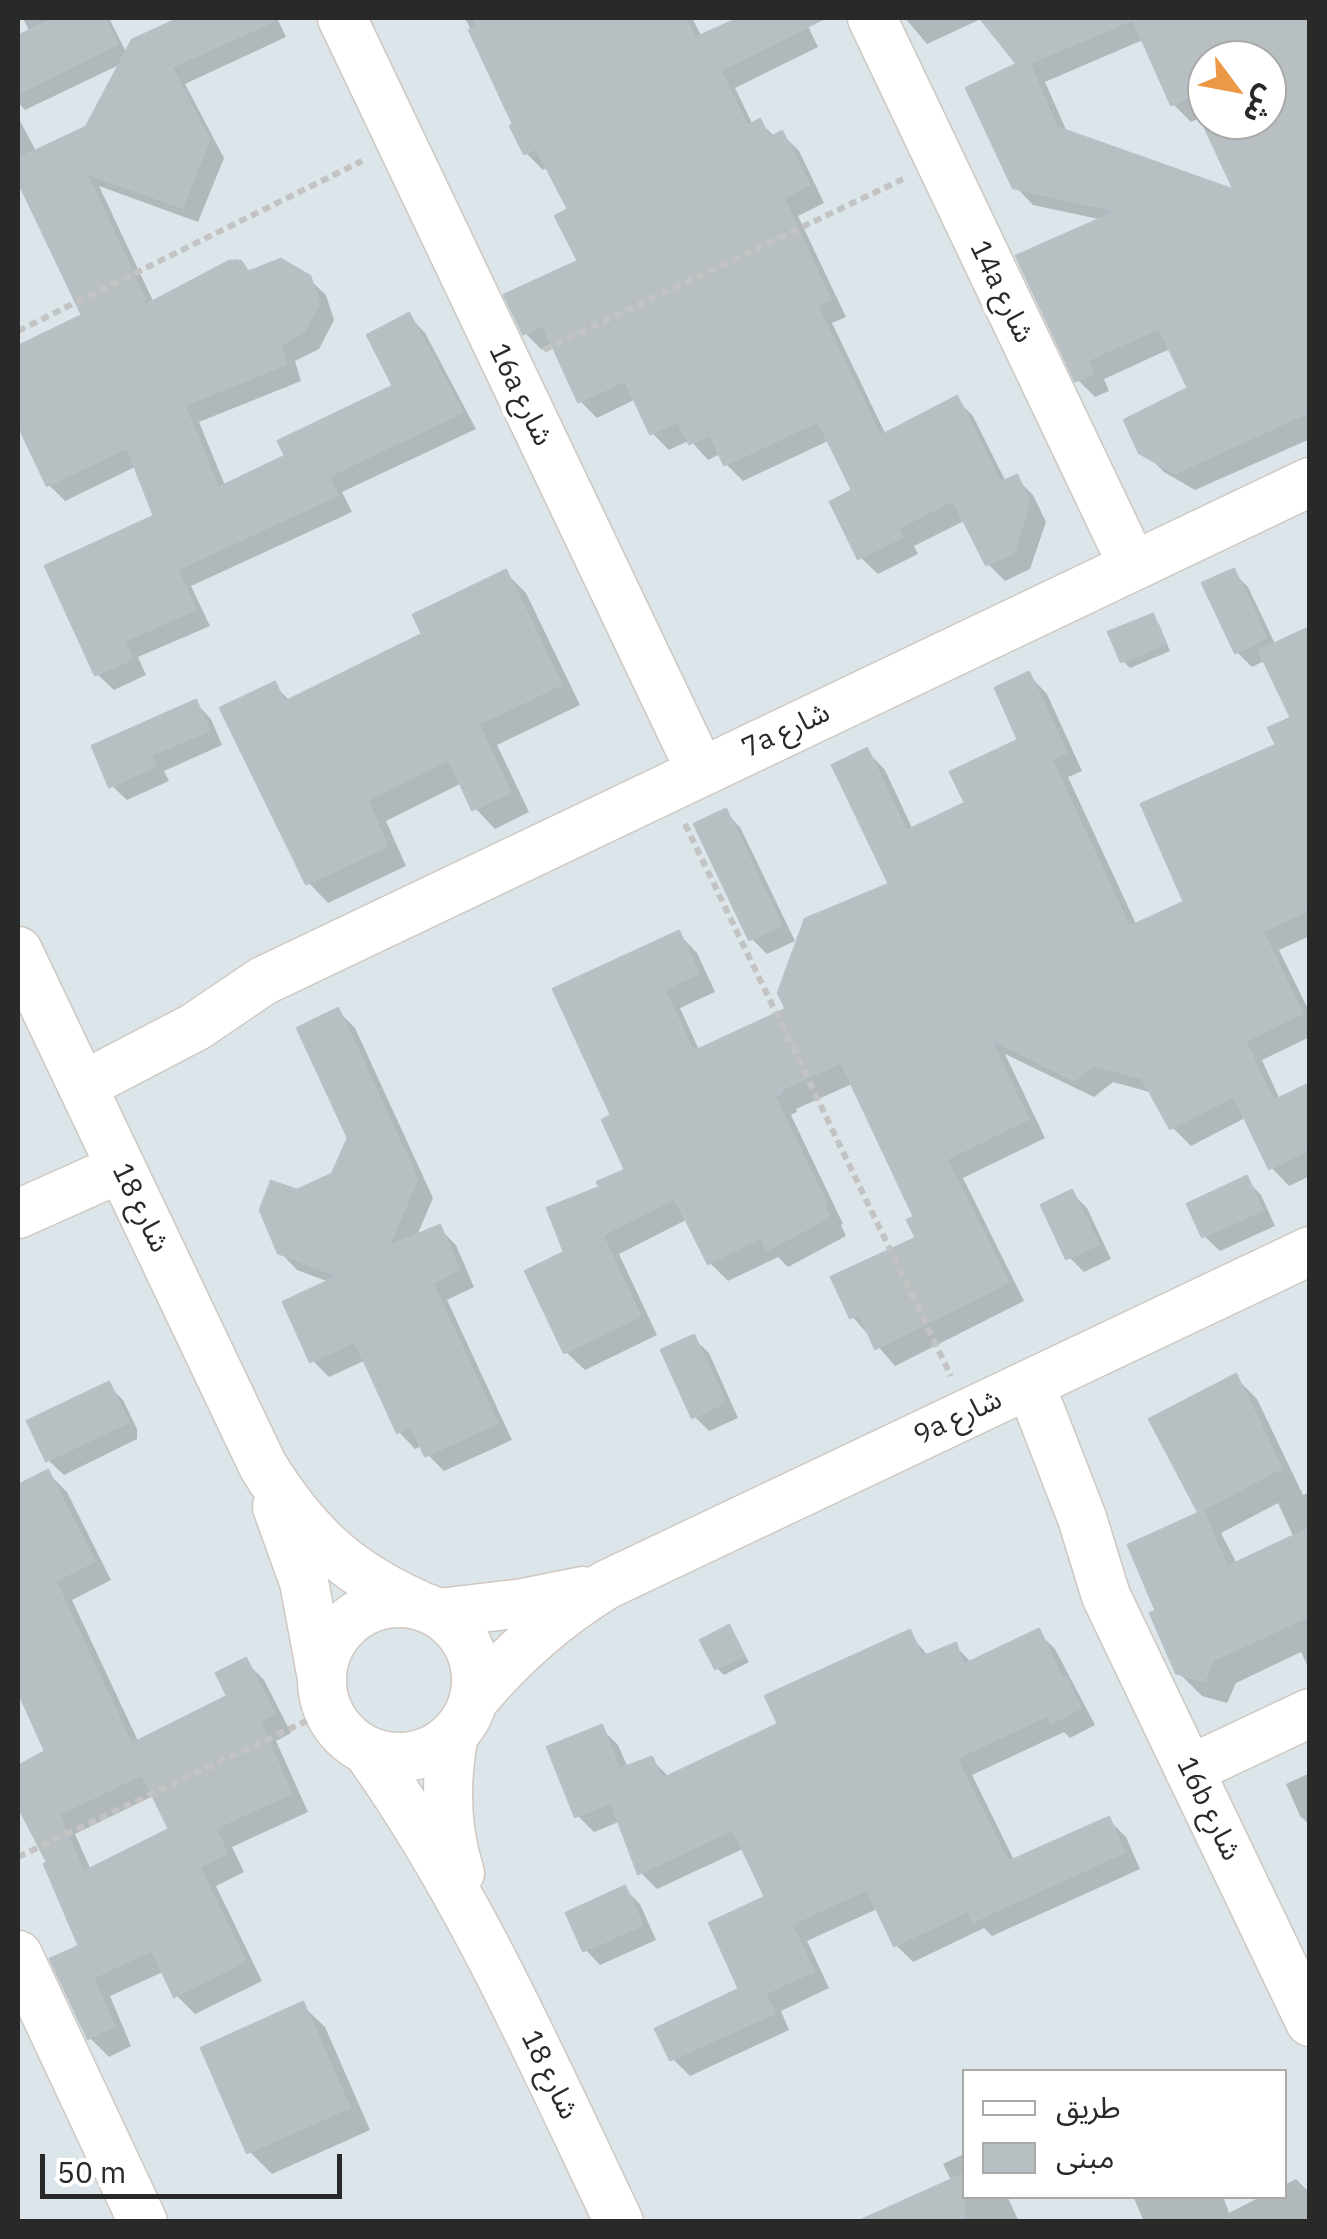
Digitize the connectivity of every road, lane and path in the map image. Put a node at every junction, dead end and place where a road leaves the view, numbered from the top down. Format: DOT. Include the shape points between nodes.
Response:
graph roads {
  1 [pos="342,18"];
  2 [pos="872,18"];
  3 [pos="399,142"];
  4 [pos="939,162"];
  5 [pos="18,331"];
  6 [pos="507,368"];
  7 [pos="1310,482"];
  8 [pos="1133,566"];
  9 [pos="684,779"];
  10 [pos="18,951"];
  11 [pos="74,1070"];
  12 [pos="121,1168"];
  13 [pos="18,1214"];
  14 [pos="1310,1251"];
  15 [pos="998,1399"];
  16 [pos="263,1466"];
  17 [pos="606,1585"];
  18 [pos="428,1609"];
  19 [pos="324,1696"];
  20 [pos="1310,1713"];
  21 [pos="464,1718"];
  22 [pos="368,1752"];
  23 [pos="1189,1770"];
  24 [pos="18,1857"];
  25 [pos="479,1928"];
  26 [pos="18,1955"];
  27 [pos="1310,2022"];
  28 [pos="143,2222"];
  29 [pos="619,2222"];
  1 -- 3 [label="street, 16a شارع"];
  2 -- 4 [label="street, 14a شارع"];
  3 -- 5 [label="path"];
  3 -- 6 [label="street, 16a شارع"];
  4 -- 6 [label="path"];
  4 -- 8 [label="street, 14a شارع"];
  6 -- 9 [label="street, 16a شارع"];
  7 -- 8 [label="street, 7a شارع"];
  8 -- 9 [label="street, 7a شارع"];
  9 -- 11 [label="street, 7a شارع" via="263,982 186,1006"];
  9 -- 15 [label="path"];
  10 -- 11 [label="street, شارع 18"];
  11 -- 12 [label="street, شارع 18"];
  12 -- 13 [label="street"];
  12 -- 16 [label="street, شارع 18"];
  14 -- 15 [label="street, 9a شارع"];
  15 -- 17 [label="street, 9a شارع"];
  15 -- 23 [label="street, 16b شارع" via="1061,1526 1106,1596"];
  16 -- 18 [label="street, شارع 18" via="285,1502 333,1553 378,1587"];
  16 -- 19 [label="street, شارع 18" via="304,1582"];
  17 -- 18 [label="street, 9a شارع" via="523,1604"];
  17 -- 21 [label="street, 9a شارع" via="534,1636"];
  18 -- 19 [label="street" via="394,1602 350,1619 325,1657"];
  18 -- 21 [label="street" via="458,1630 471,1652 476,1676"];
  19 -- 22 [label="street" via="337,1728"];
  19 -- 24 [label="path"];
  20 -- 23 [label="street"];
  21 -- 22 [label="street" via="436,1748 414,1756"];
  21 -- 25 [label="street, شارع 18" via="448,1767 450,1833"];
  22 -- 25 [label="street, شارع 18"];
  23 -- 27 [label="street, 16b شارع"];
  25 -- 29 [label="street, شارع 18"];
  26 -- 28 [label="street"];
}
